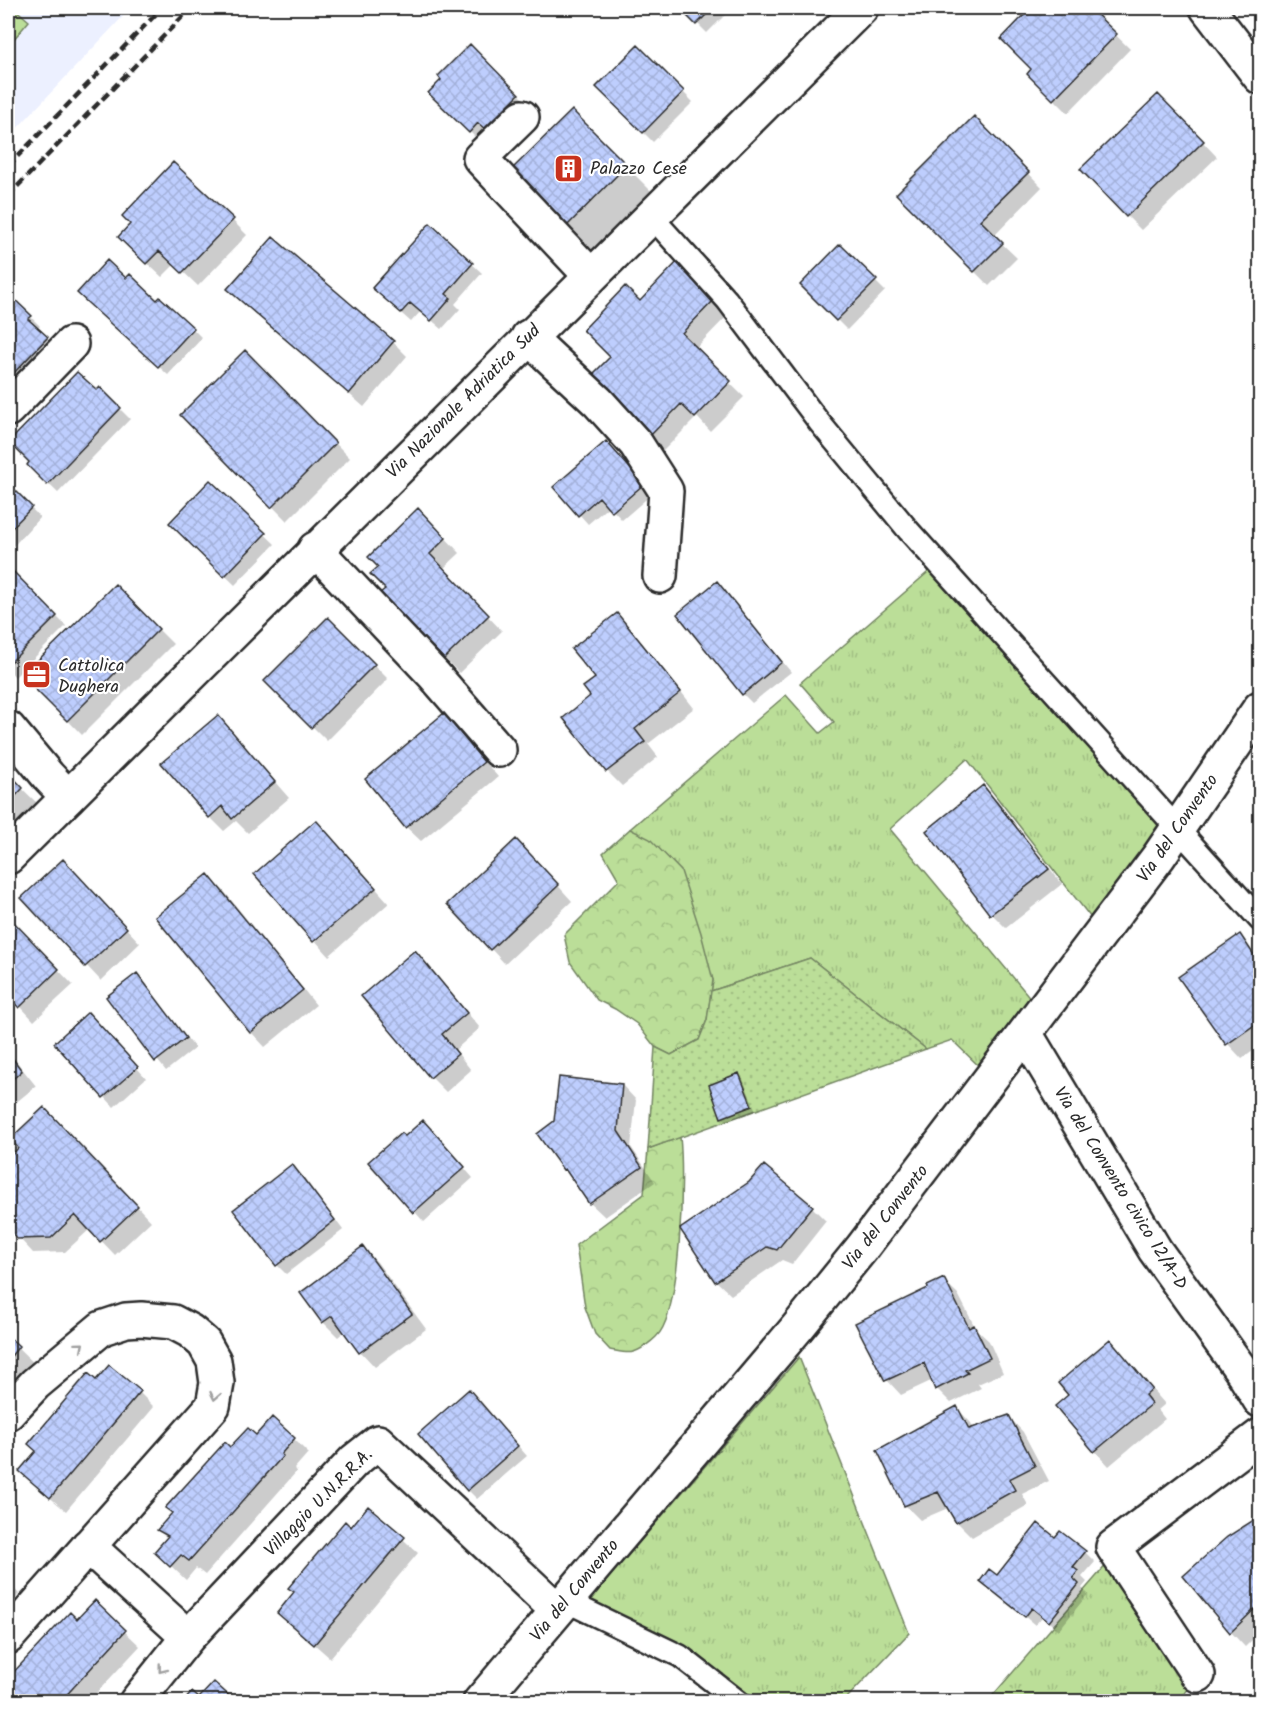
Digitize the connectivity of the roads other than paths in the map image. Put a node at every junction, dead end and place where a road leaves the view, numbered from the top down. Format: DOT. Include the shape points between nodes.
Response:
graph roads {
  1 [pos="861,8"];
  2 [pos="1207,8"];
  3 [pos="1260,77"];
  4 [pos="522,117"];
  5 [pos="650,216"];
  6 [pos="590,275"];
  7 [pos="528,337"];
  8 [pos="71,344"];
  9 [pos="8,409"];
  10 [pos="315,549"];
  11 [pos="660,576"];
  12 [pos="1260,708"];
  13 [pos="8,728"];
  14 [pos="499,750"];
  15 [pos="68,797"];
  16 [pos="1179,828"];
  17 [pos="8,857"];
  18 [pos="1260,920"];
  19 [pos="1025,1033"];
  20 [pos="1260,1400"];
  21 [pos="8,1413"];
  22 [pos="1260,1436"];
  23 [pos="88,1546"];
  24 [pos="561,1606"];
  25 [pos="8,1637"];
  26 [pos="188,1637"];
  27 [pos="1198,1675"];
  28 [pos="136,1701"];
  29 [pos="480,1701"];
  30 [pos="739,1701"];
  1 -- 5 [label="street, Via Nazionale Adriatica Sud"];
  2 -- 3 [label="street"];
  4 -- 6 [label="street" via="480,158"];
  5 -- 6 [label="street, Via Nazionale Adriatica Sud"];
  5 -- 16 [label="lane" via="727,300 819,422 909,531"];
  6 -- 7 [label="street, Via Nazionale Adriatica Sud"];
  7 -- 10 [label="street, Via Nazionale Adriatica Sud"];
  7 -- 11 [label="street" via="598,402 636,444 666,491"];
  8 -- 9 [label="street"];
  10 -- 14 [label="street"];
  10 -- 15 [label="street, Via Nazionale Adriatica Sud"];
  12 -- 16 [label="street, Via del Convento"];
  13 -- 15 [label="street"];
  15 -- 17 [label="street, Via Nazionale Adriatica Sud"];
  16 -- 18 [label="lane"];
  16 -- 19 [label="street, Via del Convento"];
  19 -- 20 [label="street, Via del Convento civico 12/A-D" via="1155,1250"];
  19 -- 24 [label="street, Via del Convento" via="841,1275"];
  21 -- 23 [label="street, one-way" via="35,1384 102,1328 126,1320 173,1322 204,1343 214,1361 217,1383 213,1406"];
  22 -- 27 [label="street" via="1113,1547"];
  23 -- 25 [label="street"];
  23 -- 26 [label="street"];
  24 -- 26 [label="street, Villaggio U.N.R.R.A." via="378,1442 354,1461"];
  24 -- 29 [label="street, Via del Convento"];
  24 -- 30 [label="lane" via="680,1656"];
  26 -- 28 [label="street, Villaggio U.N.R.R.A., one-way"];
}
